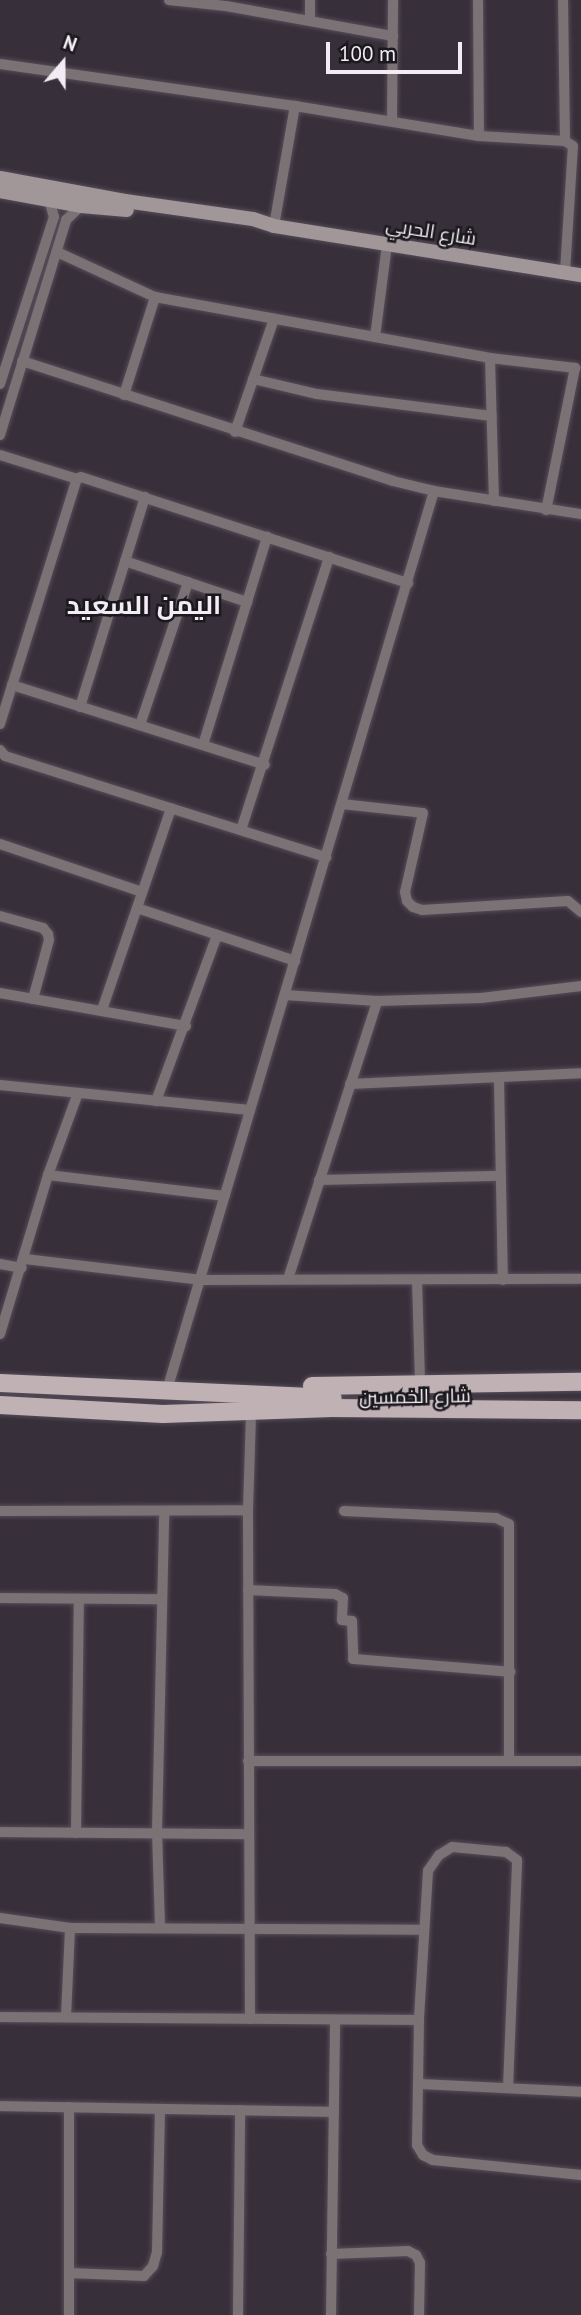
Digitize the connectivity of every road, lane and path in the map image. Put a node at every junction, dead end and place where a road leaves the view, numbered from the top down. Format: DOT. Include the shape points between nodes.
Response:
graph roads {
  1 [pos="169,0"];
  2 [pos="310,0"];
  3 [pos="393,0"];
  4 [pos="478,0"];
  5 [pos="563,0"];
  6 [pos="226,3"];
  7 [pos="310,21"];
  8 [pos="393,36"];
  9 [pos="0,64"];
  10 [pos="295,106"];
  11 [pos="392,121"];
  12 [pos="479,136"];
  13 [pos="565,141"];
  14 [pos="0,178"];
  15 [pos="0,191"];
  16 [pos="49,200"];
  17 [pos="81,206"];
  18 [pos="54,217"];
  19 [pos="66,220"];
  20 [pos="274,226"];
  21 [pos="387,244"];
  22 [pos="57,253"];
  23 [pos="565,272"];
  24 [pos="581,275"];
  25 [pos="155,297"];
  26 [pos="274,319"];
  27 [pos="375,337"];
  28 [pos="490,358"];
  29 [pos="22,361"];
  30 [pos="253,379"];
  31 [pos="0,384"];
  32 [pos="124,395"];
  33 [pos="492,415"];
  34 [pos="235,432"];
  35 [pos="0,435"];
  36 [pos="0,455"];
  37 [pos="77,479"];
  38 [pos="433,491"];
  39 [pos="145,497"];
  40 [pos="494,501"];
  41 [pos="546,510"];
  42 [pos="581,514"];
  43 [pos="267,537"];
  44 [pos="329,557"];
  45 [pos="125,561"];
  46 [pos="188,582"];
  47 [pos="408,583"];
  48 [pos="247,602"];
  49 [pos="12,685"];
  50 [pos="80,706"];
  51 [pos="0,724"];
  52 [pos="139,725"];
  53 [pos="203,746"];
  54 [pos="0,750"];
  55 [pos="265,765"];
  56 [pos="342,804"];
  57 [pos="171,808"];
  58 [pos="241,830"];
  59 [pos="0,844"];
  60 [pos="326,858"];
  61 [pos="142,892"];
  62 [pos="137,908"];
  63 [pos="581,912"];
  64 [pos="0,916"];
  65 [pos="217,935"];
  66 [pos="295,961"];
  67 [pos="581,986"];
  68 [pos="0,993"];
  69 [pos="285,995"];
  70 [pos="33,999"];
  71 [pos="377,1001"];
  72 [pos="102,1010"];
  73 [pos="186,1026"];
  74 [pos="581,1073"];
  75 [pos="499,1079"];
  76 [pos="350,1084"];
  77 [pos="0,1085"];
  78 [pos="78,1093"];
  79 [pos="156,1101"];
  80 [pos="250,1110"];
  81 [pos="48,1175"];
  82 [pos="501,1176"];
  83 [pos="319,1180"];
  84 [pos="225,1196"];
  85 [pos="0,1264"];
  86 [pos="23,1264"];
  87 [pos="288,1279"];
  88 [pos="581,1279"];
  89 [pos="200,1280"];
  90 [pos="417,1280"];
  91 [pos="503,1280"];
  92 [pos="0,1334"];
  93 [pos="581,1382"];
  94 [pos="0,1383"];
  95 [pos="420,1384"];
  96 [pos="167,1390"];
  97 [pos="251,1394"];
  98 [pos="581,1399"];
  99 [pos="332,1403"];
  100 [pos="0,1405"];
  101 [pos="581,1409"];
  102 [pos="251,1413"];
  103 [pos="581,1415"];
  104 [pos="248,1510"];
  105 [pos="0,1511"];
  106 [pos="163,1511"];
  107 [pos="344,1511"];
  108 [pos="248,1590"];
  109 [pos="0,1598"];
  110 [pos="79,1599"];
  111 [pos="161,1599"];
  112 [pos="510,1672"];
  113 [pos="509,1761"];
  114 [pos="581,1761"];
  115 [pos="248,1762"];
  116 [pos="157,1831"];
  117 [pos="0,1832"];
  118 [pos="76,1833"];
  119 [pos="248,1834"];
  120 [pos="0,1918"];
  121 [pos="248,1926"];
  122 [pos="160,1927"];
  123 [pos="70,1928"];
  124 [pos="423,1930"];
  125 [pos="0,2017"];
  126 [pos="66,2017"];
  127 [pos="250,2019"];
  128 [pos="335,2020"];
  129 [pos="419,2020"];
  130 [pos="420,2084"];
  131 [pos="508,2088"];
  132 [pos="581,2092"];
  133 [pos="0,2106"];
  134 [pos="69,2107"];
  135 [pos="160,2109"];
  136 [pos="240,2110"];
  137 [pos="334,2112"];
  138 [pos="581,2175"];
  139 [pos="331,2254"];
  140 [pos="69,2273"];
  141 [pos="69,2315"];
  142 [pos="238,2315"];
  143 [pos="331,2315"];
  144 [pos="419,2315"];
  1 -- 6 [label="street"];
  2 -- 7 [label="street"];
  3 -- 8 [label="street"];
  4 -- 12 [label="street"];
  5 -- 13 [label="street"];
  6 -- 7 [label="street"];
  7 -- 8 [label="street"];
  8 -- 11 [label="street"];
  9 -- 10 [label="street"];
  10 -- 11 [label="street"];
  10 -- 20 [label="street"];
  11 -- 12 [label="street"];
  12 -- 13 [label="street"];
  13 -- 23 [label="street" via="573,146"];
  14 -- 20 [label="street, شارع الحربي"];
  15 -- 16 [label="street, شارع الحربي"];
  16 -- 17 [label="street, شارع الحربي"];
  16 -- 18 [label="street"];
  17 -- 19 [label="street"];
  17 -- 20 [label="street, شارع الحربي" via="251,228"];
  18 -- 19 [label="street"];
  18 -- 31 [label="street"];
  19 -- 22 [label="street"];
  20 -- 21 [label="street, شارع الحربي"];
  21 -- 23 [label="street, شارع الحربي"];
  21 -- 27 [label="street"];
  22 -- 25 [label="street"];
  22 -- 29 [label="street"];
  23 -- 24 [label="street, شارع الحربي"];
  25 -- 26 [label="street"];
  25 -- 32 [label="street"];
  26 -- 27 [label="street"];
  26 -- 30 [label="street"];
  27 -- 28 [label="street"];
  28 -- 33 [label="street"];
  28 -- 41 [label="street" via="575,368"];
  29 -- 32 [label="street"];
  29 -- 35 [label="street"];
  30 -- 33 [label="street" via="317,394"];
  30 -- 34 [label="street"];
  32 -- 34 [label="street"];
  33 -- 40 [label="street"];
  34 -- 38 [label="street"];
  36 -- 37 [label="street"];
  37 -- 39 [label="street"];
  37 -- 49 [label="street"];
  38 -- 40 [label="street"];
  38 -- 47 [label="street"];
  39 -- 43 [label="street"];
  39 -- 45 [label="street"];
  40 -- 41 [label="street"];
  41 -- 42 [label="street"];
  43 -- 44 [label="street"];
  43 -- 48 [label="street"];
  44 -- 47 [label="street"];
  44 -- 55 [label="street"];
  45 -- 46 [label="street"];
  45 -- 50 [label="street"];
  46 -- 48 [label="street"];
  46 -- 52 [label="street"];
  47 -- 56 [label="street"];
  48 -- 53 [label="street"];
  49 -- 50 [label="street"];
  49 -- 51 [label="street"];
  50 -- 52 [label="street"];
  52 -- 53 [label="street"];
  53 -- 55 [label="street"];
  54 -- 57 [label="street" via="5,756"];
  55 -- 58 [label="street"];
  56 -- 60 [label="street"];
  56 -- 63 [label="street" via="423,813 405,892 413,907 568,901"];
  57 -- 58 [label="street"];
  57 -- 61 [label="street"];
  58 -- 60 [label="street"];
  59 -- 61 [label="street"];
  60 -- 66 [label="street"];
  61 -- 62 [label="street"];
  62 -- 65 [label="street"];
  62 -- 72 [label="street"];
  64 -- 70 [label="street" via="43,928 48,934"];
  65 -- 66 [label="street"];
  65 -- 73 [label="street"];
  66 -- 69 [label="street"];
  67 -- 71 [label="street" via="481,998"];
  68 -- 70 [label="street"];
  69 -- 71 [label="street"];
  69 -- 80 [label="street"];
  70 -- 72 [label="street"];
  71 -- 76 [label="street"];
  72 -- 73 [label="street"];
  73 -- 79 [label="street"];
  74 -- 75 [label="street"];
  75 -- 76 [label="street"];
  75 -- 82 [label="street"];
  76 -- 83 [label="street"];
  77 -- 78 [label="street"];
  78 -- 79 [label="street"];
  78 -- 81 [label="street"];
  79 -- 80 [label="street"];
  80 -- 84 [label="street"];
  81 -- 84 [label="street"];
  81 -- 86 [label="street"];
  82 -- 83 [label="street"];
  82 -- 91 [label="street"];
  83 -- 87 [label="street"];
  84 -- 89 [label="street"];
  85 -- 86 [label="street"];
  86 -- 89 [label="street"];
  86 -- 92 [label="street"];
  87 -- 89 [label="street"];
  87 -- 90 [label="street"];
  88 -- 91 [label="street"];
  89 -- 96 [label="street"];
  90 -- 91 [label="street"];
  90 -- 95 [label="street"];
  93 -- 95 [label="main road, شارع الخمسين"];
  94 -- 96 [label="main road, شارع الخمسين"];
  95 -- 97 [label="main road, شارع الخمسين" via="292,1387"];
  96 -- 97 [label="main road, شارع الخمسين"];
  97 -- 99 [label="main road, شارع الخمسين"];
  98 -- 99 [label="main road, شارع الخمسين"];
  99 -- 101 [label="main road, شارع الخمسين"];
  99 -- 102 [label="main road, شارع الخمسين"];
  100 -- 102 [label="main road, شارع الخمسين" via="163,1414"];
  102 -- 103 [label="main road, شارع الخمسين" via="292,1421"];
  102 -- 104 [label="street"];
  104 -- 106 [label="street"];
  104 -- 108 [label="street"];
  105 -- 106 [label="street"];
  106 -- 111 [label="street"];
  107 -- 112 [label="street" via="496,1518 509,1524"];
  108 -- 112 [label="street" via="343,1598 342,1620 352,1621 353,1659"];
  108 -- 115 [label="street"];
  109 -- 110 [label="street"];
  110 -- 111 [label="street"];
  110 -- 118 [label="street"];
  111 -- 116 [label="street"];
  112 -- 113 [label="street"];
  113 -- 114 [label="street"];
  113 -- 115 [label="street"];
  115 -- 119 [label="street"];
  116 -- 118 [label="street"];
  116 -- 119 [label="street"];
  116 -- 122 [label="street"];
  117 -- 118 [label="street"];
  119 -- 121 [label="street"];
  120 -- 123 [label="street"];
  121 -- 122 [label="street"];
  121 -- 124 [label="street"];
  121 -- 127 [label="street"];
  122 -- 123 [label="street"];
  123 -- 126 [label="street"];
  124 -- 129 [label="street"];
  124 -- 131 [label="street" via="428,1871 439,1855 452,1847 466,1847 506,1852 517,1860"];
  125 -- 126 [label="street"];
  126 -- 127 [label="street"];
  127 -- 128 [label="street"];
  128 -- 129 [label="street"];
  128 -- 137 [label="street"];
  129 -- 130 [label="street"];
  130 -- 131 [label="street"];
  130 -- 138 [label="street" via="417,2145 423,2155 433,2160"];
  131 -- 132 [label="street"];
  133 -- 134 [label="street"];
  134 -- 135 [label="street"];
  134 -- 140 [label="street"];
  135 -- 136 [label="street"];
  135 -- 140 [label="street" via="153,2266 144,2276"];
  136 -- 137 [label="street"];
  136 -- 142 [label="street"];
  137 -- 139 [label="street"];
  139 -- 143 [label="street"];
  139 -- 144 [label="street" via="408,2251 416,2255 420,2263"];
  140 -- 141 [label="street"];
}
